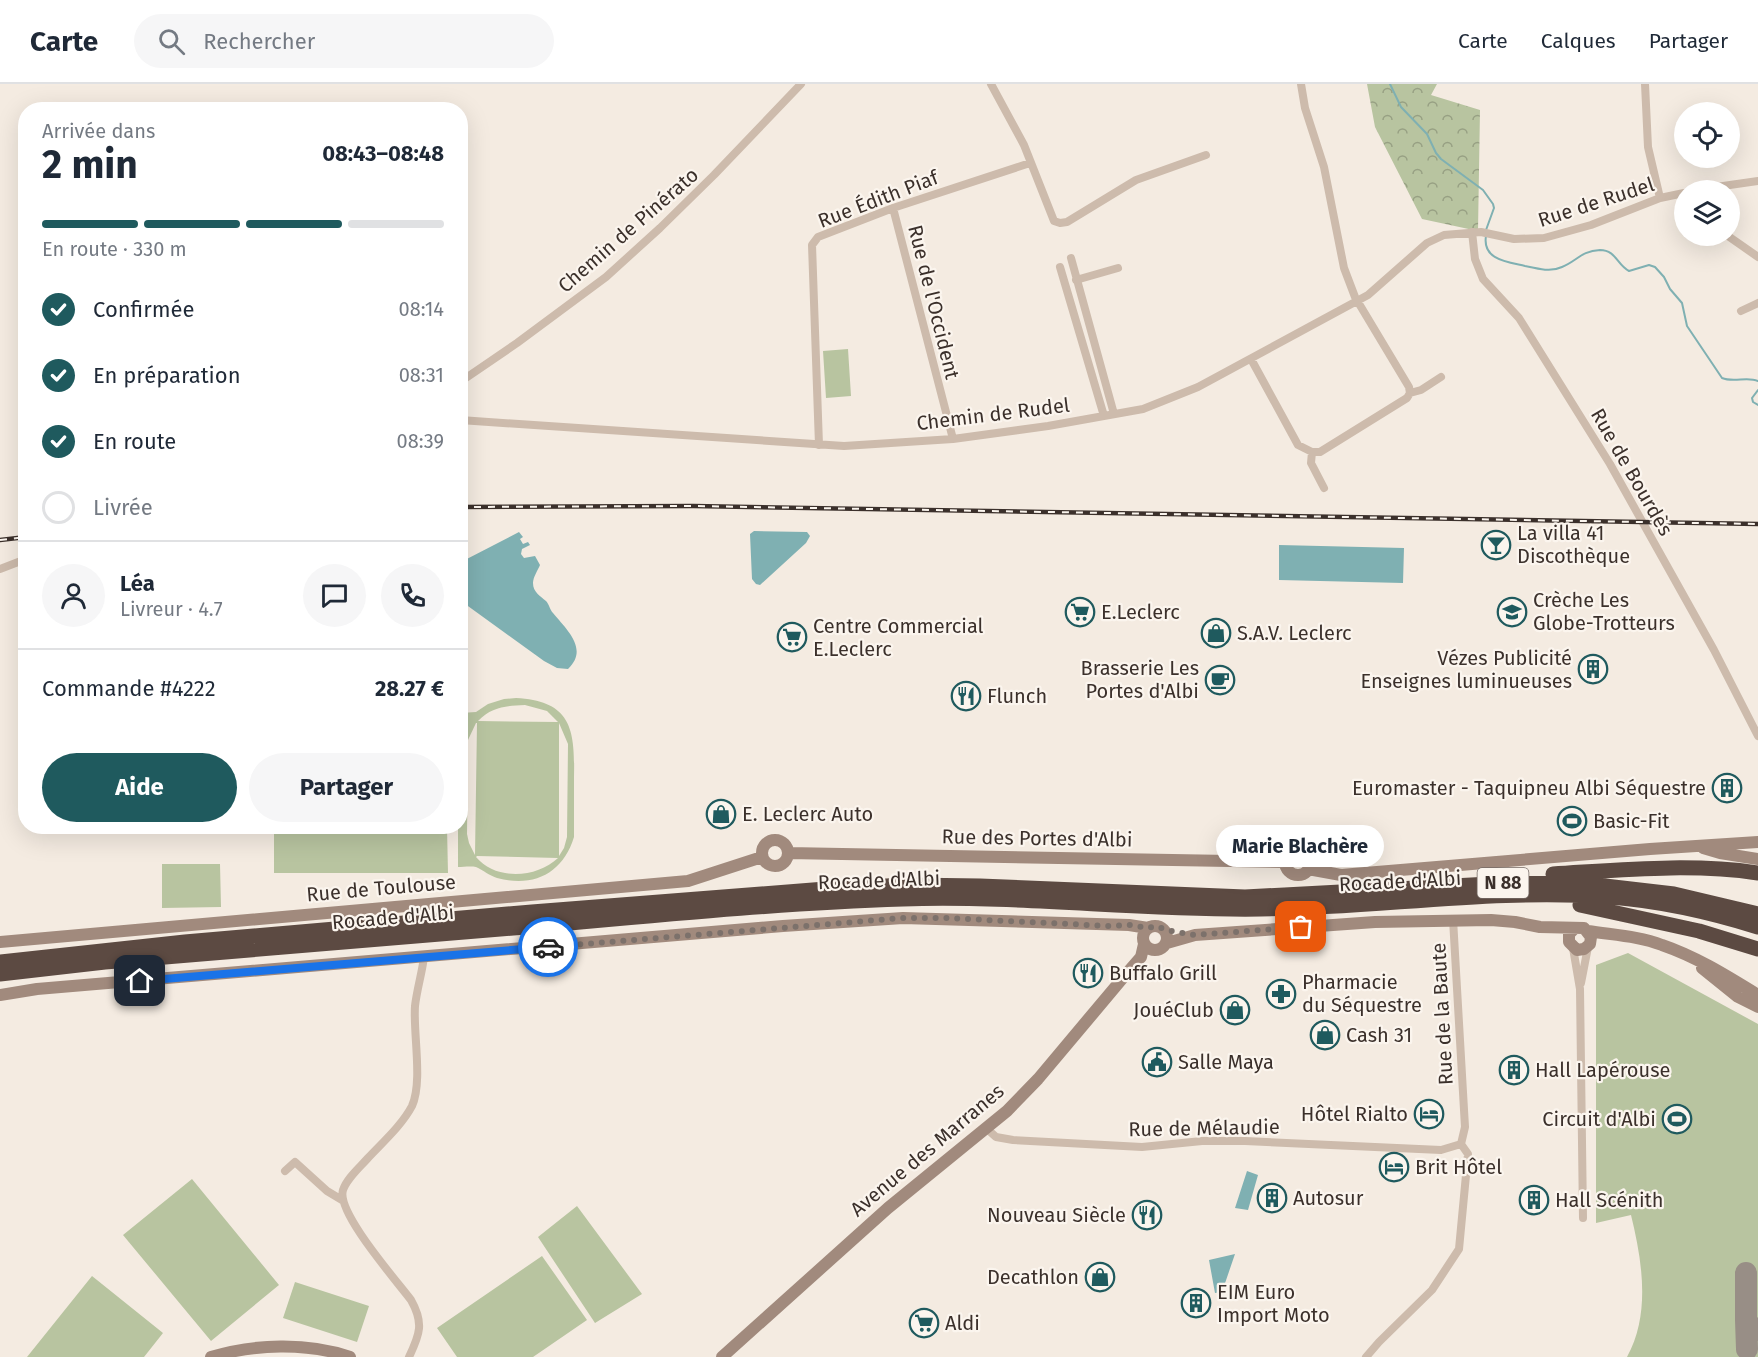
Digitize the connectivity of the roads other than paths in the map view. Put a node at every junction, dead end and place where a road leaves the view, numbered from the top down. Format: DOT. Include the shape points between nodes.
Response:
graph roads {
  1 [pos="801,84"];
  2 [pos="991,84"];
  3 [pos="1300,84"];
  4 [pos="1645,84"];
  5 [pos="1206,155"];
  6 [pos="1030,163"];
  7 [pos="1758,181"];
  8 [pos="1740,184"];
  9 [pos="1674,195"];
  10 [pos="1659,198"];
  11 [pos="893,208"];
  12 [pos="1477,232"];
  13 [pos="1740,244"];
  14 [pos="1758,257"];
  15 [pos="1071,258"];
  16 [pos="1060,267"];
  17 [pos="1118,268"];
  18 [pos="1076,280"];
  19 [pos="1356,301"];
  20 [pos="1758,303"];
  21 [pos="1741,311"];
  22 [pos="1251,359"];
  23 [pos="468,377"];
  24 [pos="1441,377"];
  25 [pos="1410,393"];
  26 [pos="1109,415"];
  27 [pos="468,421"];
  28 [pos="953,439"];
  29 [pos="819,445"];
  30 [pos="1312,452"];
  31 [pos="1324,488"];
  32 [pos="18,562"];
  33 [pos="0,569"];
  34 [pos="1758,736"];
  35 [pos="1758,842"];
  36 [pos="1722,844"];
  37 [pos="1696,846"];
  38 [pos="1758,849"];
  39 [pos="788,852"];
  40 [pos="762,857"];
  41 [pos="1758,859"];
  42 [pos="1285,862"];
  43 [pos="1308,869"];
  44 [pos="1758,873"];
  45 [pos="1245,897"];
  46 [pos="1449,899"];
  47 [pos="1758,914"];
  48 [pos="1454,919"];
  49 [pos="1540,927"];
  50 [pos="1758,927"];
  51 [pos="1163,928"];
  52 [pos="1195,935"];
  53 [pos="1585,938"];
  54 [pos="1147,940"];
  55 [pos="0,942"];
  56 [pos="1167,943"];
  57 [pos="1571,945"];
  58 [pos="1758,949"];
  59 [pos="1688,955"];
  60 [pos="424,957"];
  61 [pos="0,962"];
  62 [pos="0,975"];
  63 [pos="1580,989"];
  64 [pos="0,995"];
  65 [pos="1758,995"];
  66 [pos="1758,1007"];
  67 [pos="986,1128"];
  68 [pos="1461,1144"];
  69 [pos="285,1170"];
  70 [pos="342,1200"];
  71 [pos="1583,1218"];
  72 [pos="212,1357"];
  73 [pos="350,1357"];
  74 [pos="409,1357"];
  75 [pos="722,1357"];
  76 [pos="1366,1357"];
  1 -- 23 [label="street, Chemin de Pinérato" via="714,175 614,270"];
  2 -- 6 [label="street"];
  3 -- 19 [label="street" via="1322,159 1344,268"];
  4 -- 10 [label="street" via="1648,147"];
  5 -- 6 [label="street" via="1136,180 1060,223 1054,221"];
  6 -- 11 [label="street, Rue Édith Piaf"];
  7 -- 8 [label="street"];
  9 -- 10 [label="street, Rue de Rudel"];
  10 -- 12 [label="street, Rue de Rudel" via="1592,225 1544,238 1514,239"];
  11 -- 28 [label="street, Rue de l'Occident"];
  11 -- 29 [label="street, Rue Édith Piaf" via="818,237 812,245"];
  12 -- 19 [label="street, Chemin de Rudel" via="1444,235 1427,243"];
  12 -- 34 [label="street, Rue de Bourdès" via="1475,259 1483,279 1519,318 1610,464"];
  13 -- 14 [label="street"];
  15 -- 18 [label="street"];
  16 -- 26 [label="street"];
  17 -- 18 [label="street"];
  18 -- 26 [label="street"];
  19 -- 22 [label="street, Chemin de Rudel"];
  19 -- 25 [label="street"];
  20 -- 21 [label="street"];
  22 -- 26 [label="street, Chemin de Rudel" via="1198,387 1143,409"];
  22 -- 30 [label="street" via="1298,445"];
  24 -- 25 [label="street"];
  25 -- 30 [label="street" via="1320,452"];
  26 -- 28 [label="street, Chemin de Rudel"];
  27 -- 29 [label="street, Chemin de Rudel"];
  28 -- 29 [label="street, Chemin de Rudel"];
  30 -- 31 [label="street" via="1311,462"];
  32 -- 33 [label="street"];
  35 -- 36 [label="street"];
  36 -- 37 [label="street"];
  36 -- 38 [label="street"];
  37 -- 41 [label="street"];
  37 -- 43 [label="street" via="1341,875"];
  39 -- 40 [label="street" via="785,861 777,866 769,865"];
  39 -- 40 [label="street" via="783,843 773,840 763,846"];
  39 -- 42 [label="street, Rue des Portes d'Albi"];
  40 -- 55 [label="street, Rue de Toulouse" via="688,881"];
  42 -- 43 [label="street" via="1294,874"];
  42 -- 43 [label="street" via="1290,852 1301,850 1310,857"];
  44 -- 45 [label="highway" via="1646,868"];
  45 -- 47 [label="highway, Rocade d'Albi / N 88" via="1579,883 1674,894"];
  45 -- 61 [label="highway, Rocade d'Albi / N 88" via="980,886 838,888 185,942"];
  46 -- 50 [label="highway, Rocade d'Albi / N 88" via="1612,897 1691,909"];
  46 -- 58 [label="highway" via="1593,906"];
  46 -- 62 [label="highway, Rocade d'Albi / N 88" via="1216,910 982,899 842,901 105,962"];
  48 -- 49 [label="street" via="1499,920"];
  48 -- 52 [label="street"];
  48 -- 68 [label="street, Rue de la Baute" via="1466,1127"];
  49 -- 53 [label="street"];
  49 -- 57 [label="street"];
  51 -- 52 [label="street"];
  51 -- 54 [label="street" via="1155,926"];
  51 -- 56 [label="street"];
  52 -- 56 [label="street"];
  53 -- 57 [label="street" via="1580,950"];
  53 -- 57 [label="street" via="1569,934"];
  53 -- 59 [label="street" via="1635,938"];
  53 -- 63 [label="street"];
  54 -- 56 [label="street" via="1161,949"];
  54 -- 60 [label="street" via="1129,925 903,918"];
  54 -- 67 [label="street, Avenue des Marranes" via="1141,957 1038,1079"];
  57 -- 63 [label="street"];
  59 -- 65 [label="street"];
  59 -- 66 [label="street" via="1738,997"];
  60 -- 64 [label="street"];
  60 -- 70 [label="street" via="415,1006 416,1088 412,1105 350,1178"];
  63 -- 71 [label="street"];
  67 -- 68 [label="street, Rue de Mélaudie" via="996,1137 1013,1140 1143,1147 1245,1141 1441,1150"];
  67 -- 75 [label="street, Avenue des Marranes" via="888,1208"];
  68 -- 76 [label="street, Rue de la Baute" via="1468,1154 1459,1249 1432,1290"];
  69 -- 70 [label="street" via="295,1162"];
  70 -- 74 [label="street" via="357,1230 418,1312 419,1334"];
  72 -- 73 [label="street" via="266,1347 321,1350"];
}
